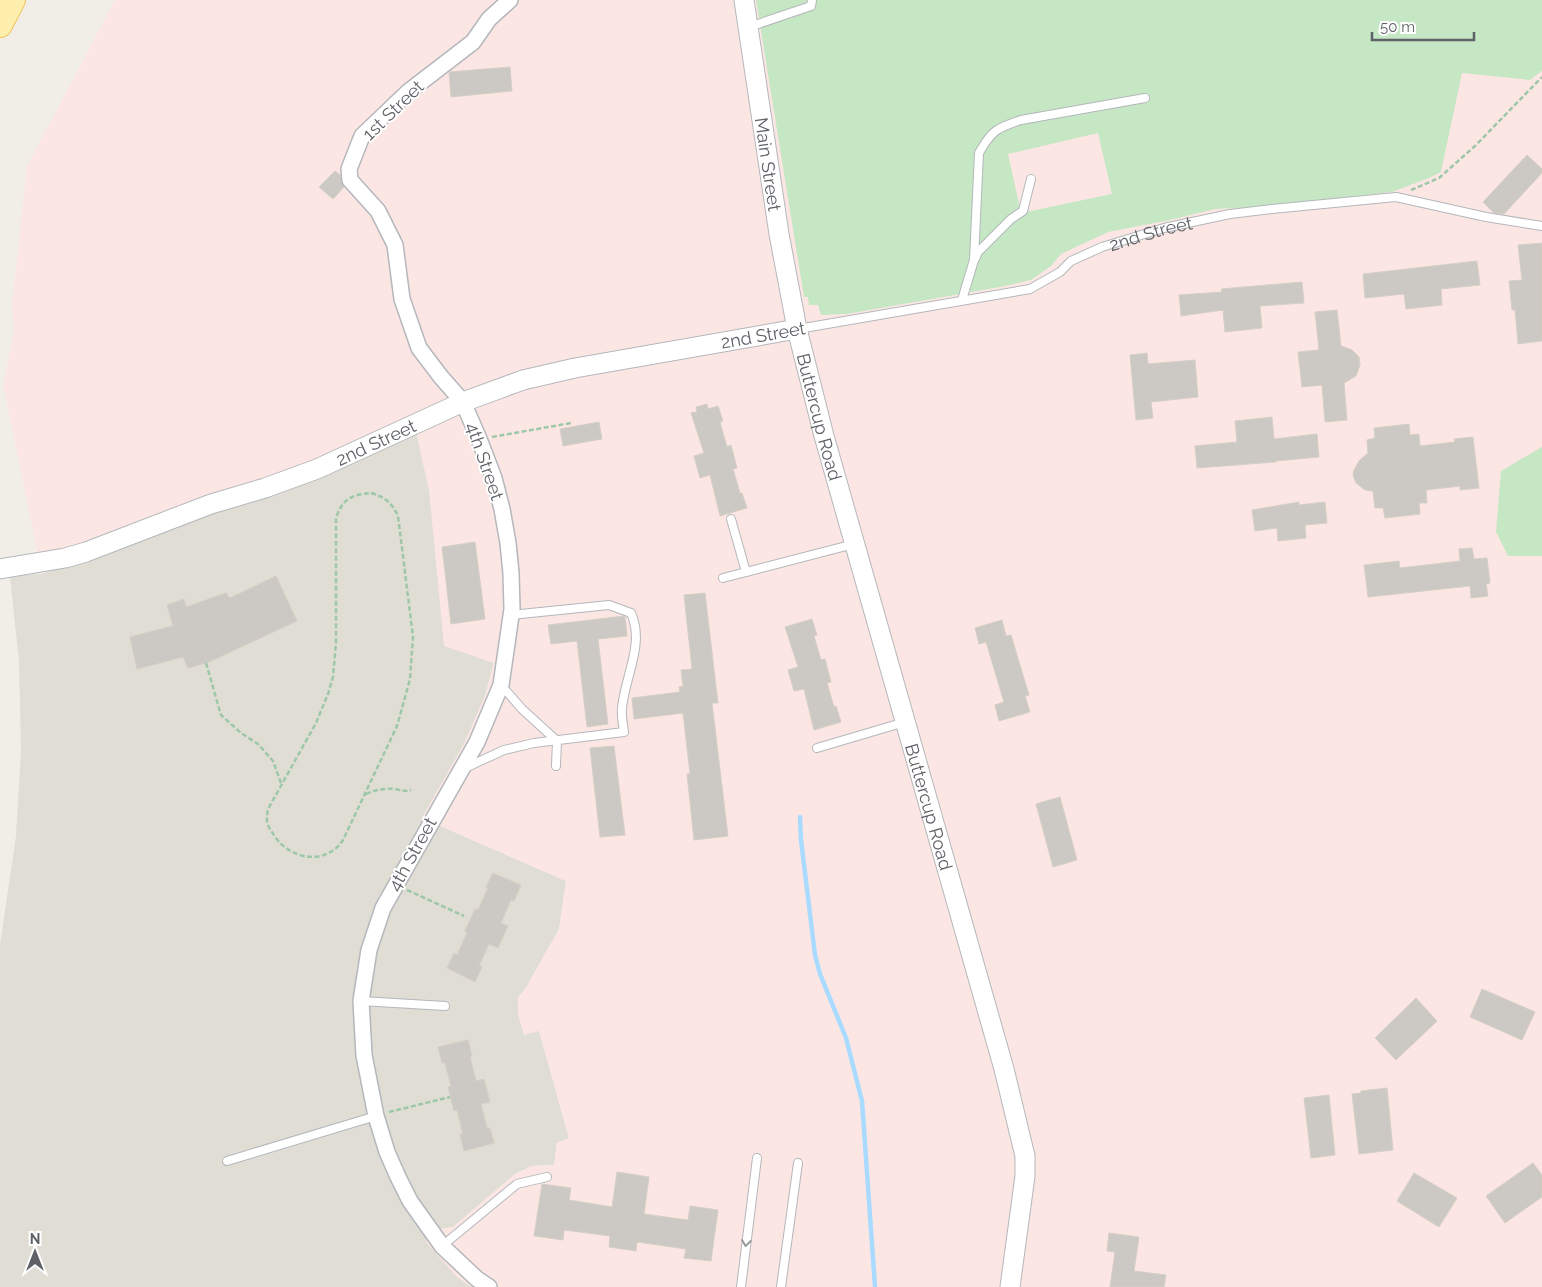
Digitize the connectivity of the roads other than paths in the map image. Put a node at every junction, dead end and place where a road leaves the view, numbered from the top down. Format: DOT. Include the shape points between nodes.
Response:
graph roads {
  1 [pos="13,0"];
  2 [pos="510,0"];
  3 [pos="744,0"];
  4 [pos="812,0"];
  5 [pos="0,26"];
  6 [pos="749,27"];
  7 [pos="1145,98"];
  8 [pos="1031,178"];
  9 [pos="1542,226"];
  10 [pos="974,260"];
  11 [pos="962,300"];
  12 [pos="797,329"];
  13 [pos="463,402"];
  14 [pos="731,519"];
  15 [pos="855,544"];
  16 [pos="0,569"];
  17 [pos="746,572"];
  18 [pos="723,578"];
  19 [pos="511,615"];
  20 [pos="501,685"];
  21 [pos="905,722"];
  22 [pos="557,740"];
  23 [pos="816,748"];
  24 [pos="556,766"];
  25 [pos="461,770"];
  26 [pos="361,1001"];
  27 [pos="445,1006"];
  28 [pos="376,1116"];
  29 [pos="757,1158"];
  30 [pos="228,1161"];
  31 [pos="798,1163"];
  32 [pos="547,1177"];
  33 [pos="442,1246"];
  34 [pos="489,1287"];
  35 [pos="741,1287"];
  36 [pos="781,1287"];
  37 [pos="1010,1287"];
  1 -- 5 [label="main road"];
  2 -- 13 [label="street, 1st Street" via="489,20 473,42 408,92 362,136 349,169 350,180 378,211 395,245 402,299 418,348"];
  3 -- 6 [label="street, Main Street"];
  4 -- 6 [label="lane" via="811,6"];
  6 -- 12 [label="street, Main Street" via="778,234"];
  7 -- 10 [label="lane" via="1021,120 988,137 979,153"];
  8 -- 10 [label="lane" via="1023,211 978,252"];
  9 -- 11 [label="lane, 2nd Street" via="1396,197 1230,214 1102,246 1072,261 1030,289"];
  10 -- 11 [label="lane"];
  11 -- 12 [label="lane, 2nd Street"];
  12 -- 13 [label="street, 2nd Street" via="575,368 523,380"];
  12 -- 15 [label="street, Buttercup Road"];
  13 -- 16 [label="street, 2nd Street" via="317,469 211,504 86,552"];
  13 -- 19 [label="street, 4th Street" via="494,478 505,526 511,573"];
  14 -- 17 [label="lane"];
  15 -- 17 [label="lane"];
  15 -- 21 [label="street, Buttercup Road"];
  17 -- 18 [label="lane"];
  19 -- 20 [label="street, 4th Street"];
  19 -- 22 [label="lane" via="609,605 631,613 635,623 637,637 621,709 624,732"];
  20 -- 22 [label="lane"];
  20 -- 25 [label="street, 4th Street" via="477,742"];
  21 -- 23 [label="lane"];
  21 -- 37 [label="street, Buttercup Road" via="1004,1069 1025,1156"];
  22 -- 24 [label="lane"];
  22 -- 25 [label="lane" via="504,750"];
  25 -- 26 [label="street, 4th Street" via="383,908 369,950"];
  26 -- 27 [label="lane"];
  26 -- 28 [label="street, 4th Street" via="364,1054"];
  28 -- 30 [label="lane"];
  28 -- 33 [label="street, 4th Street" via="386,1152 410,1201"];
  29 -- 35 [label="lane, one-way"];
  31 -- 36 [label="lane"];
  32 -- 33 [label="lane" via="517,1184"];
  33 -- 34 [label="street, 4th Street"];
}
